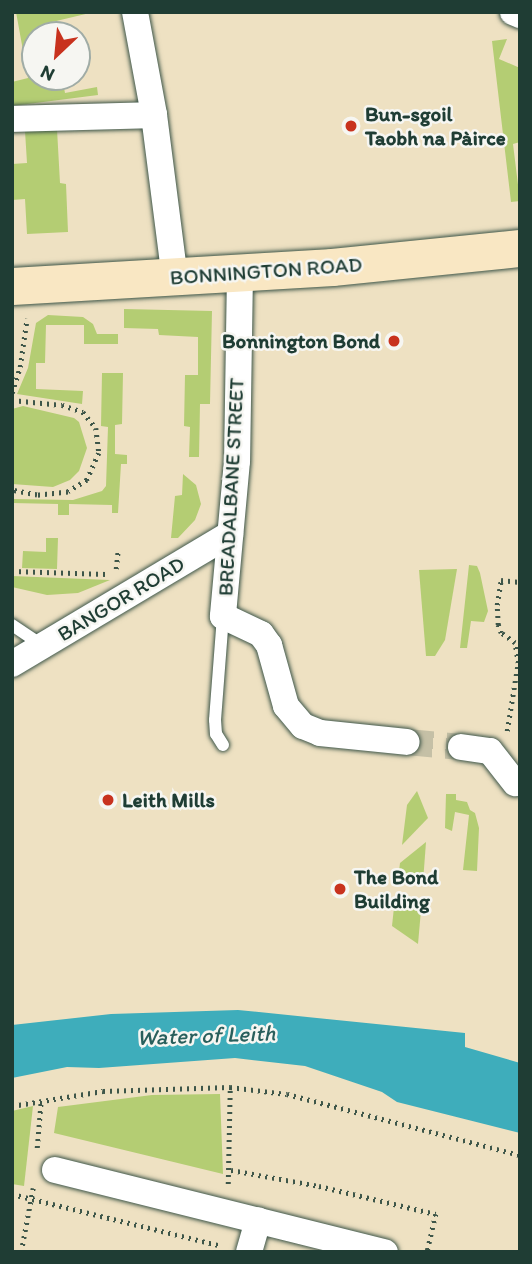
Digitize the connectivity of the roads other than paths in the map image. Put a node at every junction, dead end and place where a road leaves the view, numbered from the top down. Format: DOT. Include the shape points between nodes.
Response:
graph roads {
  1 [pos="135,12"];
  2 [pos="513,12"];
  3 [pos="520,15"];
  4 [pos="154,115"];
  5 [pos="12,119"];
  6 [pos="520,248"];
  7 [pos="240,273"];
  8 [pos="175,278"];
  9 [pos="19,286"];
  10 [pos="230,534"];
  11 [pos="223,616"];
  12 [pos="12,625"];
  13 [pos="43,646"];
  14 [pos="12,664"];
  15 [pos="407,742"];
  16 [pos="223,746"];
  17 [pos="461,747"];
  18 [pos="514,783"];
  19 [pos="55,1170"];
  20 [pos="258,1220"];
  21 [pos="240,1250"];
  22 [pos="385,1252"];
  1 -- 4 [label="street"];
  2 -- 3 [label="street"];
  4 -- 5 [label="street"];
  4 -- 8 [label="street"];
  6 -- 7 [label="main road, BONNINGTON ROAD"];
  7 -- 8 [label="main road, BONNINGTON ROAD"];
  7 -- 10 [label="street, BREADALBANE STREET"];
  8 -- 9 [label="main road, BONNINGTON ROAD"];
  10 -- 11 [label="street, BREADALBANE STREET"];
  10 -- 13 [label="street, BANGOR ROAD"];
  11 -- 15 [label="street, BREADALBANE STREET" via="261,634 270,645 286,706 303,726 320,733"];
  11 -- 16 [label="lane" via="215,720"];
  12 -- 13 [label="lane"];
  13 -- 14 [label="street, BANGOR ROAD"];
  17 -- 18 [label="street" via="490,751"];
  19 -- 20 [label="street"];
  20 -- 21 [label="street"];
  20 -- 22 [label="street"];
}
